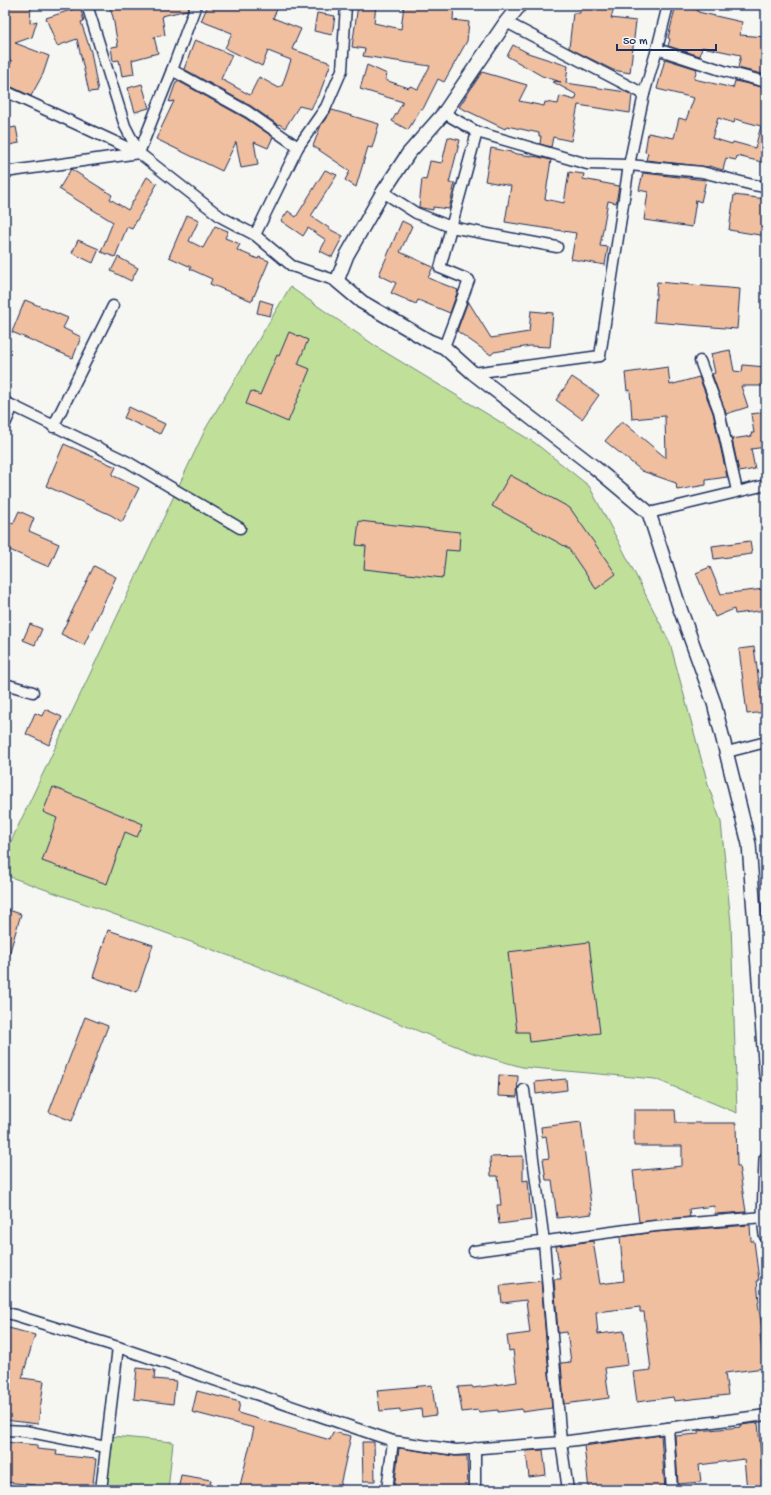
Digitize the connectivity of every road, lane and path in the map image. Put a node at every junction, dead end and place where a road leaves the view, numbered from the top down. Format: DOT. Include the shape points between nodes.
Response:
graph roads {
  1 [pos="86,5"];
  2 [pos="196,5"];
  3 [pos="346,5"];
  4 [pos="520,5"];
  5 [pos="668,5"];
  6 [pos="506,22"];
  7 [pos="657,49"];
  8 [pos="172,70"];
  9 [pos="766,82"];
  10 [pos="5,91"];
  11 [pos="644,94"];
  12 [pos="444,113"];
  13 [pos="477,132"];
  14 [pos="298,147"];
  15 [pos="139,153"];
  16 [pos="629,165"];
  17 [pos="5,172"];
  18 [pos="766,187"];
  19 [pos="383,192"];
  20 [pos="451,227"];
  21 [pos="255,235"];
  22 [pos="557,247"];
  23 [pos="337,281"];
  24 [pos="113,306"];
  25 [pos="444,347"];
  26 [pos="700,361"];
  27 [pos="474,373"];
  28 [pos="9,404"];
  29 [pos="5,424"];
  30 [pos="53,427"];
  31 [pos="766,485"];
  32 [pos="737,491"];
  33 [pos="649,513"];
  34 [pos="240,528"];
  35 [pos="5,684"];
  36 [pos="33,692"];
  37 [pos="766,742"];
  38 [pos="727,752"];
  39 [pos="765,1041"];
  40 [pos="766,1076"];
  41 [pos="524,1090"];
  42 [pos="766,1159"];
  43 [pos="764,1218"];
  44 [pos="766,1234"];
  45 [pos="544,1242"];
  46 [pos="474,1251"];
  47 [pos="5,1312"];
  48 [pos="118,1347"];
  49 [pos="766,1415"];
  50 [pos="668,1428"];
  51 [pos="5,1430"];
  52 [pos="393,1441"];
  53 [pos="561,1442"];
  54 [pos="106,1447"];
  55 [pos="475,1448"];
  56 [pos="100,1490"];
  57 [pos="387,1490"];
  58 [pos="475,1490"];
  59 [pos="568,1490"];
  60 [pos="672,1490"];
  1 -- 15 [label="street" via="125,126"];
  2 -- 8 [label="street"];
  3 -- 14 [label="street" via="342,70 326,107"];
  4 -- 6 [label="street"];
  5 -- 7 [label="street"];
  6 -- 11 [label="street"];
  6 -- 12 [label="street"];
  7 -- 9 [label="street"];
  7 -- 11 [label="street"];
  8 -- 14 [label="street" via="248,112"];
  8 -- 15 [label="street"];
  10 -- 15 [label="street"];
  11 -- 16 [label="street"];
  12 -- 13 [label="street"];
  12 -- 19 [label="street" via="408,154"];
  13 -- 16 [label="street" via="587,164"];
  13 -- 20 [label="street"];
  14 -- 21 [label="street"];
  15 -- 17 [label="street"];
  15 -- 21 [label="street" via="221,217"];
  16 -- 18 [label="street" via="702,172"];
  16 -- 27 [label="street" via="600,356"];
  19 -- 20 [label="street" via="416,213"];
  19 -- 23 [label="street" via="347,255"];
  20 -- 22 [label="street"];
  20 -- 25 [label="street" via="440,268 469,280"];
  21 -- 23 [label="street" via="292,266"];
  23 -- 25 [label="street" via="362,302"];
  24 -- 30 [label="street"];
  25 -- 27 [label="street"];
  26 -- 32 [label="street" via="719,411"];
  27 -- 33 [label="street"];
  28 -- 29 [label="street"];
  28 -- 30 [label="street"];
  30 -- 34 [label="street" via="128,462"];
  31 -- 32 [label="street"];
  32 -- 33 [label="street"];
  33 -- 38 [label="street" via="714,703"];
  35 -- 36 [label="street"];
  37 -- 38 [label="street"];
  38 -- 39 [label="street" via="749,844"];
  39 -- 40 [label="street"];
  41 -- 45 [label="street"];
  42 -- 43 [label="street"];
  43 -- 44 [label="street"];
  43 -- 45 [label="street" via="655,1226"];
  45 -- 46 [label="street"];
  45 -- 53 [label="street"];
  47 -- 48 [label="street"];
  48 -- 52 [label="street"];
  48 -- 54 [label="street"];
  49 -- 50 [label="street"];
  50 -- 53 [label="street"];
  50 -- 60 [label="street"];
  51 -- 54 [label="street" via="25,1431"];
  52 -- 55 [label="street" via="456,1450"];
  52 -- 57 [label="street"];
  53 -- 55 [label="street"];
  53 -- 59 [label="street"];
  54 -- 56 [label="street"];
  55 -- 58 [label="street"];
}
